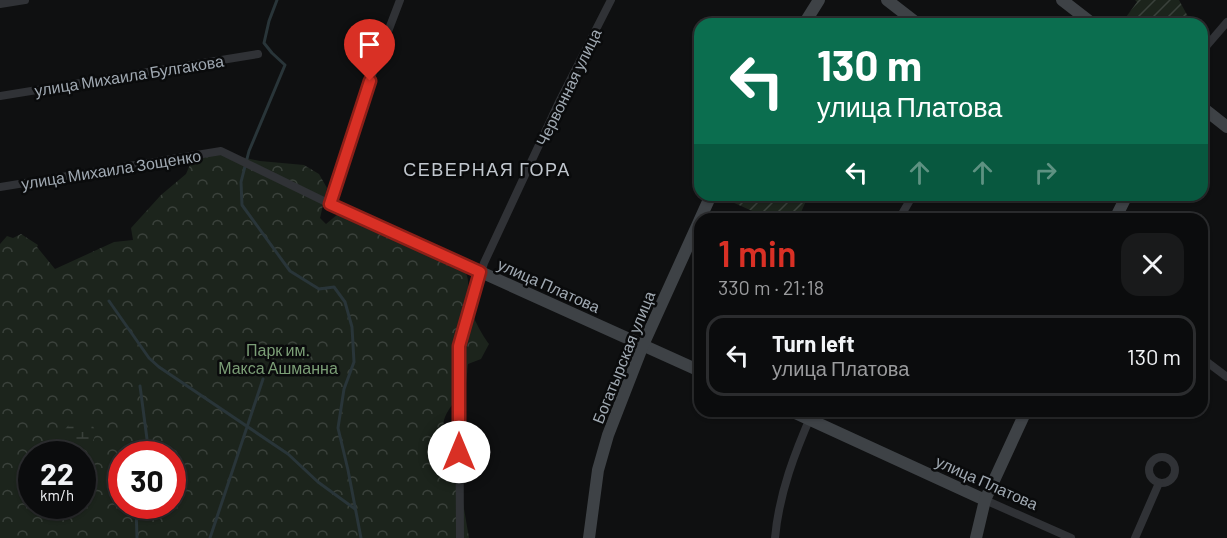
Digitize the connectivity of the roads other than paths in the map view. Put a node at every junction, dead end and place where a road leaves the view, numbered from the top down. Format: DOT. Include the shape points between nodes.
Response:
graph roads {
  1 [pos="25,0"];
  2 [pos="400,0"];
  3 [pos="611,0"];
  4 [pos="819,0"];
  5 [pos="887,0"];
  6 [pos="1062,0"];
  7 [pos="0,4"];
  8 [pos="808,18"];
  9 [pos="910,18"];
  10 [pos="1085,18"];
  11 [pos="1227,22"];
  12 [pos="1208,44"];
  13 [pos="258,54"];
  14 [pos="0,96"];
  15 [pos="1208,112"];
  16 [pos="1227,127"];
  17 [pos="221,151"];
  18 [pos="0,187"];
  19 [pos="330,204"];
  20 [pos="694,232"];
  21 [pos="480,272"];
  22 [pos="643,345"];
  23 [pos="1208,363"];
  24 [pos="694,368"];
  25 [pos="1227,377"];
  26 [pos="810,417"];
  27 [pos="815,417"];
  28 [pos="1023,417"];
  29 [pos="1159,483"];
  30 [pos="985,500"];
  31 [pos="460,538"];
  32 [pos="589,538"];
  33 [pos="775,538"];
  34 [pos="976,538"];
  35 [pos="1071,538"];
  36 [pos="1135,538"];
  1 -- 7 [label="street"];
  2 -- 19 [label="street"];
  3 -- 21 [label="street, Червонная улица"];
  4 -- 8 [label="street"];
  5 -- 9 [label="street"];
  6 -- 10 [label="street"];
  11 -- 12 [label="street"];
  13 -- 14 [label="street, улица Михаила Булгакова"];
  15 -- 16 [label="street"];
  17 -- 18 [label="street, улица Михаила Зощенко"];
  17 -- 19 [label="street, улица Платова"];
  19 -- 21 [label="street, улица Платова"];
  20 -- 22 [label="street, Богатырская улица"];
  21 -- 22 [label="street, улица Платова"];
  21 -- 31 [label="street, Червонная улица" via="459,346"];
  22 -- 24 [label="street, улица Платова"];
  22 -- 32 [label="street, Богатырская улица" via="598,470"];
  23 -- 25 [label="street"];
  26 -- 33 [label="street" via="789,467"];
  27 -- 30 [label="street, улица Платова"];
  28 -- 30 [label="street"];
  29 -- 36 [label="street"];
  30 -- 34 [label="street"];
  30 -- 35 [label="street, улица Платова"];
}
